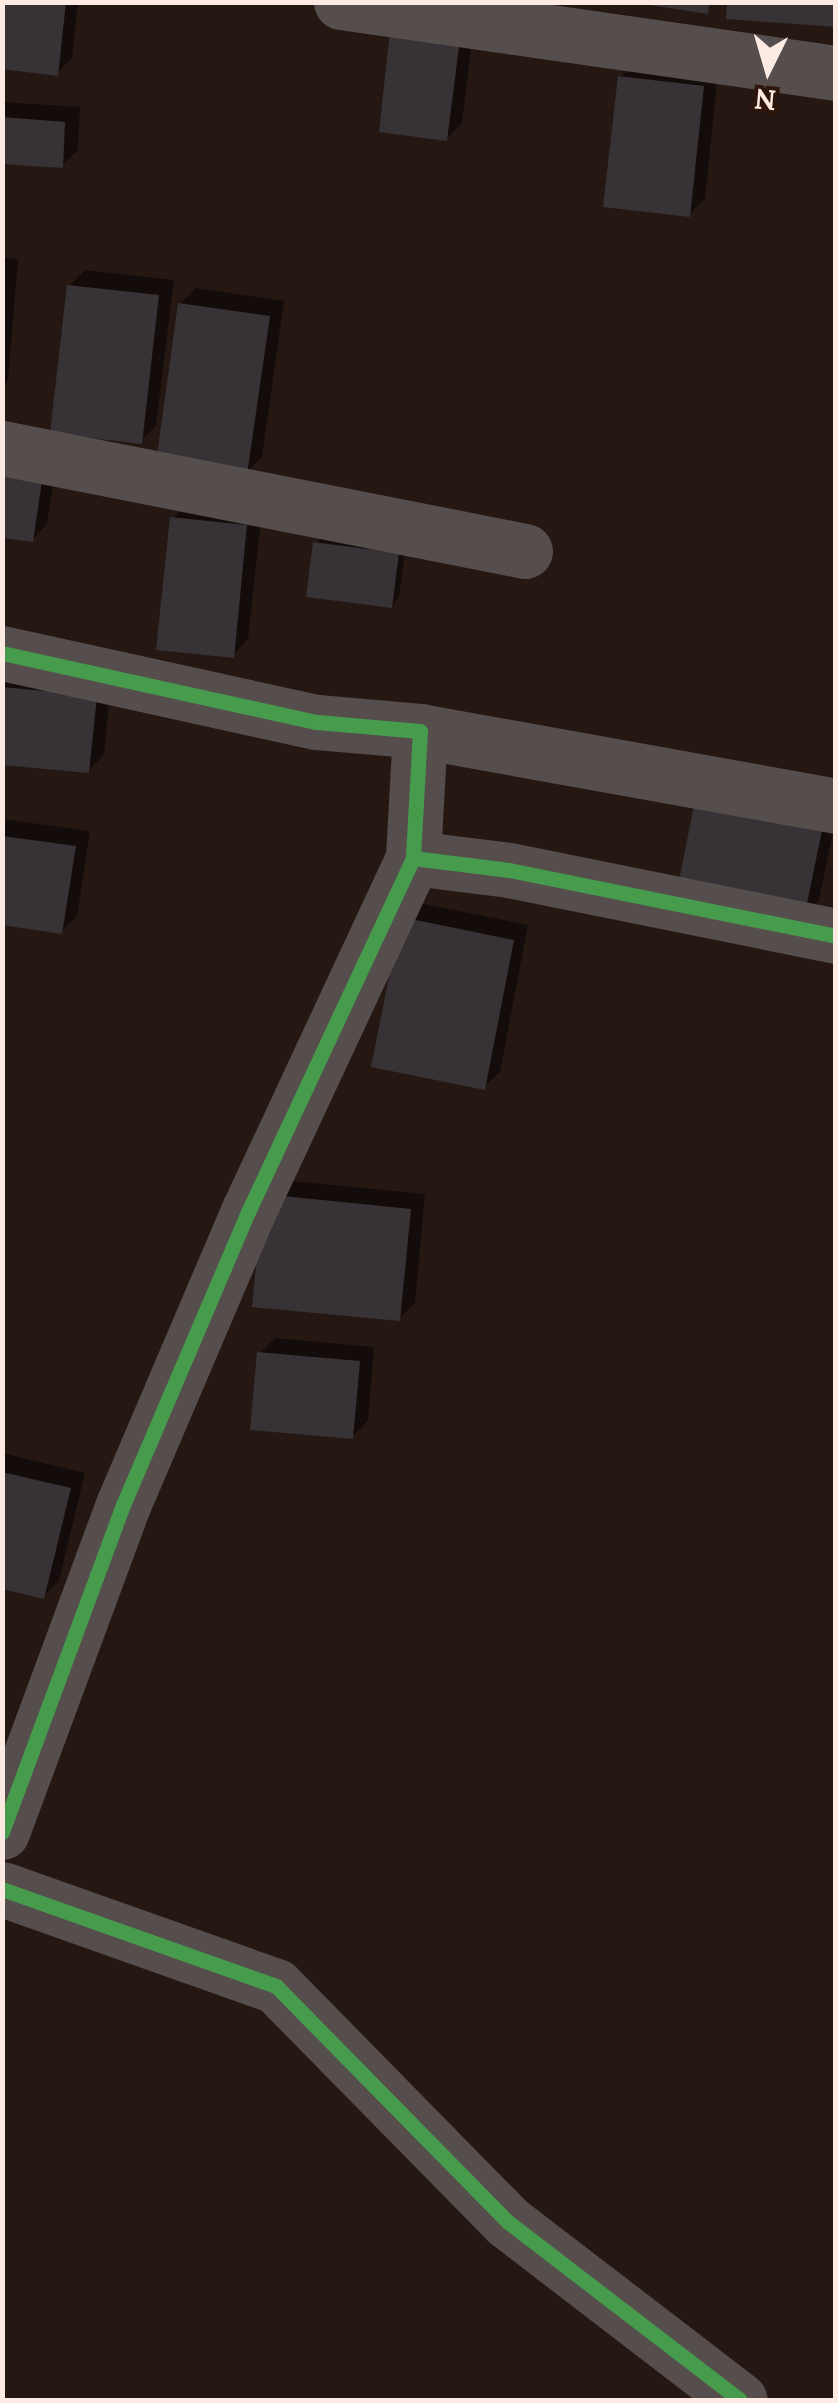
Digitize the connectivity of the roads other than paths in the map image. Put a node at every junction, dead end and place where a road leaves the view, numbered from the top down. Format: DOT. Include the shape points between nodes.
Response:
graph roads {
  1 [pos="341,2"];
  2 [pos="836,73"];
  3 [pos="2,448"];
  4 [pos="526,551"];
  5 [pos="2,653"];
  6 [pos="420,731"];
  7 [pos="836,806"];
  8 [pos="413,858"];
  9 [pos="836,936"];
  10 [pos="2,1832"];
  11 [pos="2,1890"];
  12 [pos="740,2400"];
  1 -- 2 [label="street"];
  3 -- 4 [label="street"];
  5 -- 6 [label="street" via="317,722"];
  6 -- 7 [label="street"];
  6 -- 8 [label="street"];
  8 -- 9 [label="street" via="509,870"];
  8 -- 10 [label="street" via="248,1212 123,1505"];
  11 -- 12 [label="street" via="276,1986 508,2222"];
}
